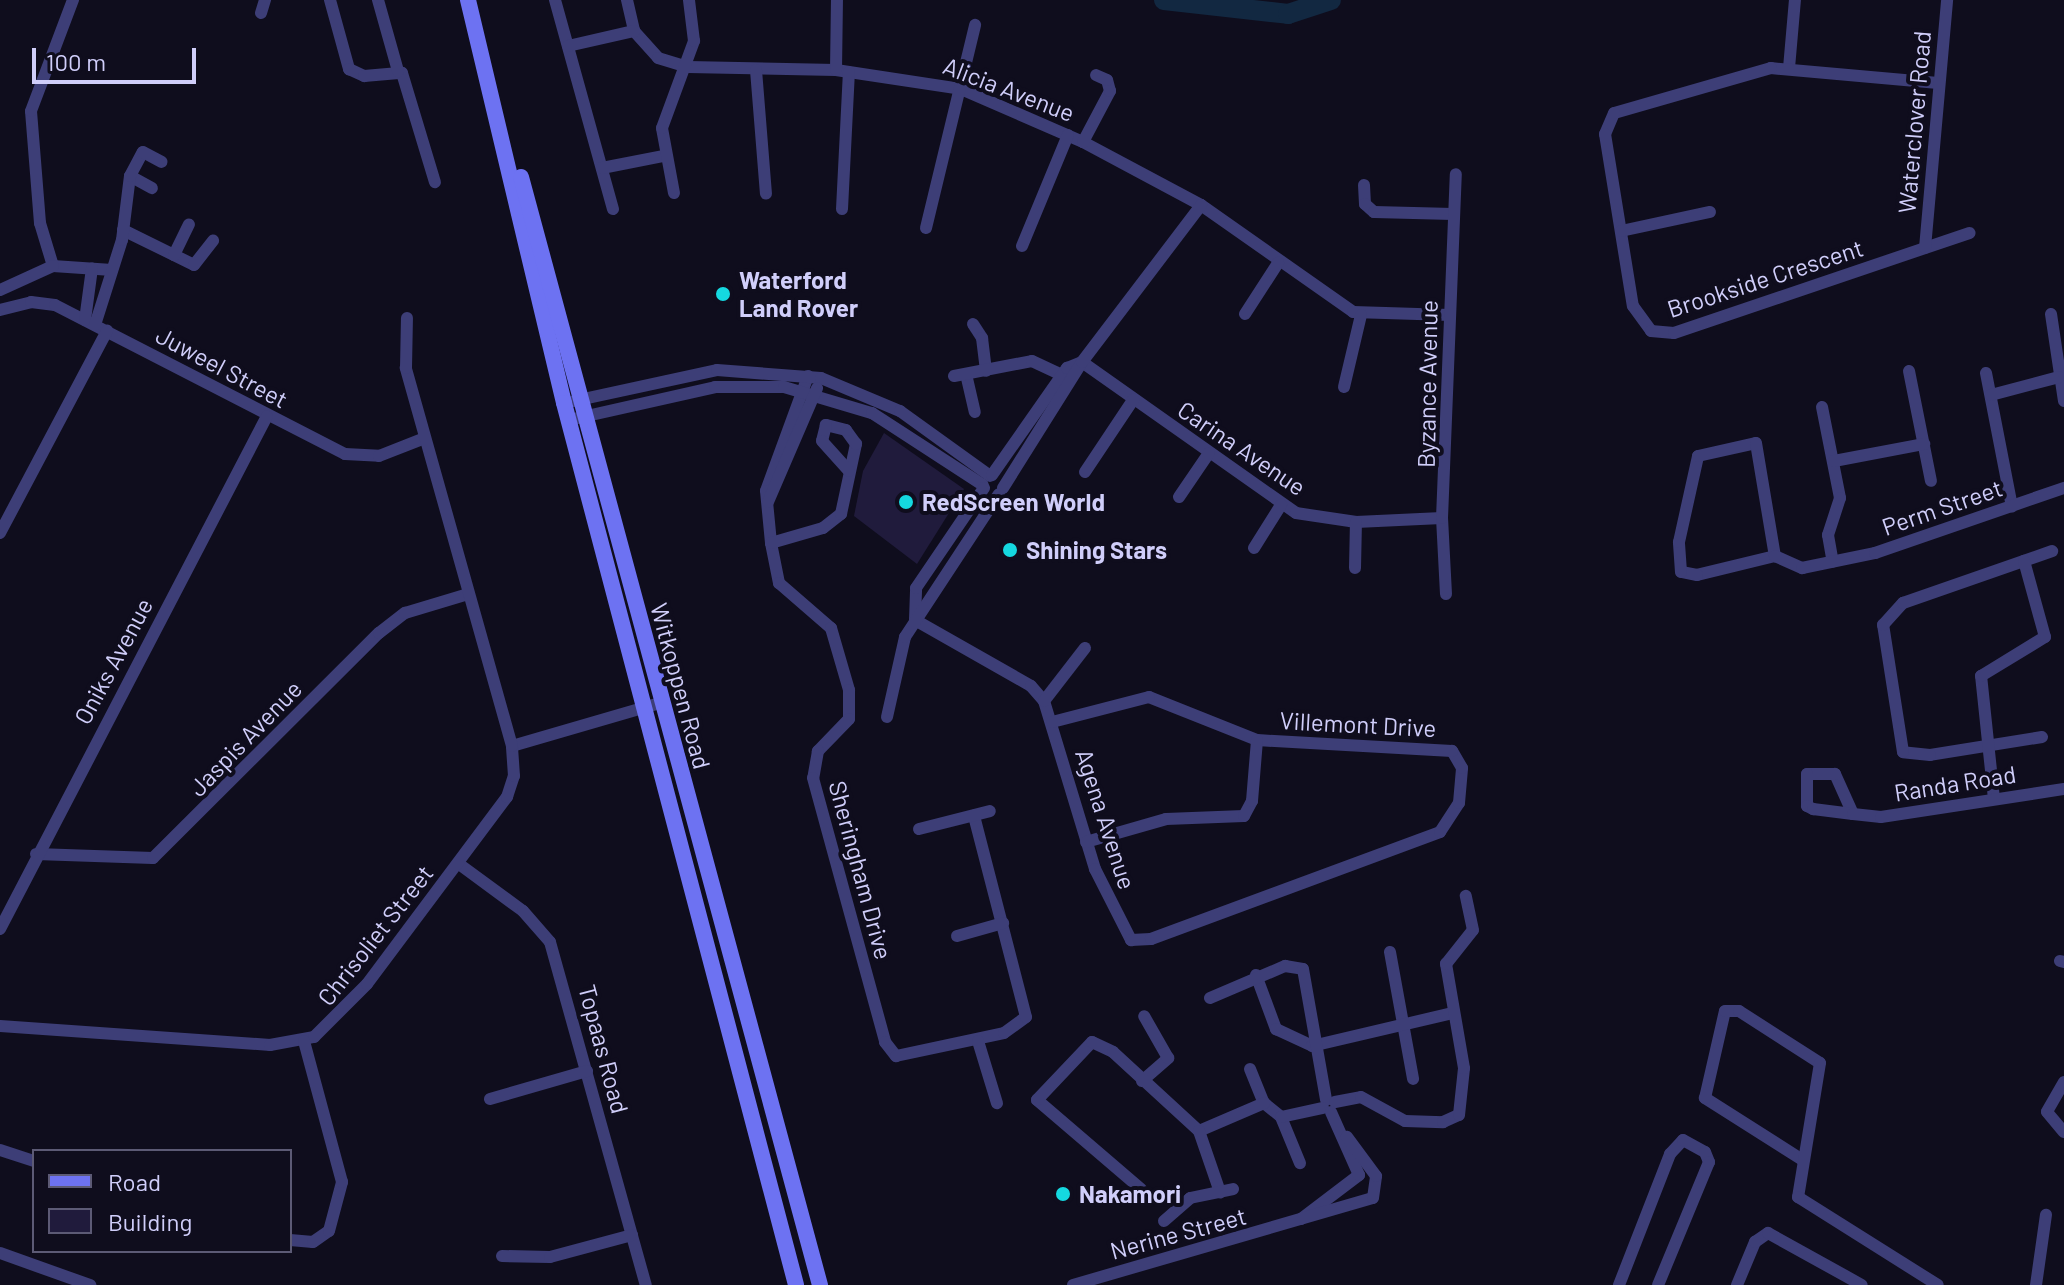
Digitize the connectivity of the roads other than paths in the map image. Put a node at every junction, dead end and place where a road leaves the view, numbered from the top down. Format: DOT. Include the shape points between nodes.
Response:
graph roads {
  1 [pos="73,0"];
  2 [pos="330,0"];
  3 [pos="378,0"];
  4 [pos="468,0"];
  5 [pos="555,0"];
  6 [pos="627,0"];
  7 [pos="689,0"];
  8 [pos="837,0"];
  9 [pos="1795,0"];
  10 [pos="1947,0"];
  11 [pos="975,25"];
  12 [pos="634,31"];
  13 [pos="568,46"];
  14 [pos="688,67"];
  15 [pos="1789,68"];
  16 [pos="756,70"];
  17 [pos="398,71"];
  18 [pos="843,71"];
  19 [pos="1096,75"];
  20 [pos="1938,83"];
  21 [pos="961,89"];
  22 [pos="1068,135"];
  23 [pos="1083,142"];
  24 [pos="664,156"];
  25 [pos="162,162"];
  26 [pos="602,168"];
  27 [pos="1456,174"];
  28 [pos="130,176"];
  29 [pos="435,182"];
  30 [pos="1364,185"];
  31 [pos="152,188"];
  32 [pos="674,193"];
  33 [pos="766,194"];
  34 [pos="1201,205"];
  35 [pos="613,209"];
  36 [pos="842,209"];
  37 [pos="1710,212"];
  38 [pos="1453,214"];
  39 [pos="189,224"];
  40 [pos="926,228"];
  41 [pos="123,230"];
  42 [pos="1621,231"];
  43 [pos="1970,233"];
  44 [pos="213,241"];
  45 [pos="1022,246"];
  46 [pos="1925,248"];
  47 [pos="174,255"];
  48 [pos="1278,263"];
  49 [pos="53,266"];
  50 [pos="92,268"];
  51 [pos="112,270"];
  52 [pos="94,285"];
  53 [pos="0,290"];
  54 [pos="0,310"];
  55 [pos="73,313"];
  56 [pos="1245,314"];
  57 [pos="2051,314"];
  58 [pos="1361,315"];
  59 [pos="1450,315"];
  60 [pos="407,318"];
  61 [pos="973,324"];
  62 [pos="96,325"];
  63 [pos="1082,362"];
  64 [pos="986,371"];
  65 [pos="1909,371"];
  66 [pos="1986,373"];
  67 [pos="1062,375"];
  68 [pos="814,377"];
  69 [pos="2059,377"];
  70 [pos="1344,387"];
  71 [pos="809,392"];
  72 [pos="1991,395"];
  73 [pos="1133,400"];
  74 [pos="2064,401"];
  75 [pos="1822,407"];
  76 [pos="575,410"];
  77 [pos="975,412"];
  78 [pos="267,416"];
  79 [pos="1030,421"];
  80 [pos="924,427"];
  81 [pos="1042,430"];
  82 [pos="425,438"];
  83 [pos="916,438"];
  84 [pos="1924,444"];
  85 [pos="1209,453"];
  86 [pos="1834,461"];
  87 [pos="849,471"];
  88 [pos="1085,472"];
  89 [pos="987,481"];
  90 [pos="1931,481"];
  91 [pos="2064,488"];
  92 [pos="1001,491"];
  93 [pos="1179,497"];
  94 [pos="1281,505"];
  95 [pos="2012,507"];
  96 [pos="1442,518"];
  97 [pos="1356,522"];
  98 [pos="0,533"];
  99 [pos="951,534"];
  100 [pos="771,543"];
  101 [pos="966,544"];
  102 [pos="1254,548"];
  103 [pos="2052,551"];
  104 [pos="1775,556"];
  105 [pos="2024,561"];
  106 [pos="1833,562"];
  107 [pos="1355,568"];
  108 [pos="468,594"];
  109 [pos="1446,594"];
  110 [pos="915,620"];
  111 [pos="1085,648"];
  112 [pos="1044,701"];
  113 [pos="660,703"];
  114 [pos="643,708"];
  115 [pos="887,717"];
  116 [pos="1052,722"];
  117 [pos="2042,737"];
  118 [pos="1257,740"];
  119 [pos="512,746"];
  120 [pos="1986,746"];
  121 [pos="2064,789"];
  122 [pos="1994,799"];
  123 [pos="990,811"];
  124 [pos="1853,814"];
  125 [pos="974,816"];
  126 [pos="919,829"];
  127 [pos="1086,842"];
  128 [pos="36,854"];
  129 [pos="459,864"];
  130 [pos="1466,896"];
  131 [pos="1003,923"];
  132 [pos="0,929"];
  133 [pos="957,936"];
  134 [pos="1137,941"];
  135 [pos="1390,952"];
  136 [pos="1256,975"];
  137 [pos="1210,998"];
  138 [pos="1453,1013"];
  139 [pos="1144,1016"];
  140 [pos="1401,1024"];
  141 [pos="0,1026"];
  142 [pos="304,1041"];
  143 [pos="978,1041"];
  144 [pos="1312,1046"];
  145 [pos="1250,1069"];
  146 [pos="587,1071"];
  147 [pos="1413,1079"];
  148 [pos="1142,1081"];
  149 [pos="2064,1082"];
  150 [pos="490,1099"];
  151 [pos="997,1103"];
  152 [pos="1264,1103"];
  153 [pos="1329,1105"];
  154 [pos="1281,1117"];
  155 [pos="1199,1131"];
  156 [pos="2064,1132"];
  157 [pos="1347,1137"];
  158 [pos="0,1150"];
  159 [pos="1801,1159"];
  160 [pos="32,1160"];
  161 [pos="1300,1163"];
  162 [pos="1359,1175"];
  163 [pos="1376,1176"];
  164 [pos="1141,1189"];
  165 [pos="2046,1215"];
  166 [pos="1164,1221"];
  167 [pos="1295,1223"];
  168 [pos="632,1235"];
  169 [pos="292,1240"];
  170 [pos="0,1253"];
  171 [pos="502,1256"];
  172 [pos="64,1281"];
  173 [pos="90,1285"];
  174 [pos="646,1285"];
  175 [pos="796,1285"];
  176 [pos="820,1285"];
  177 [pos="1073,1285"];
  178 [pos="1619,1285"];
  179 [pos="1658,1285"];
  180 [pos="1737,1285"];
  181 [pos="1862,1285"];
  182 [pos="1938,1285"];
  183 [pos="2036,1285"];
  1 -- 49 [label="street" via="31,111 40,223"];
  2 -- 17 [label="street" via="338,43 353,73"];
  3 -- 17 [label="street"];
  4 -- 76 [label="main road, Witkoppen Road" via="541,240"];
  5 -- 13 [label="street"];
  6 -- 12 [label="street"];
  7 -- 14 [label="street" via="694,41"];
  8 -- 18 [label="street"];
  9 -- 15 [label="street"];
  10 -- 20 [label="street, Waterclover Road"];
  11 -- 21 [label="street"];
  12 -- 13 [label="street"];
  12 -- 14 [label="street" via="658,58"];
  13 -- 26 [label="street"];
  14 -- 16 [label="street, Alicia Avenue"];
  14 -- 24 [label="street" via="664,120"];
  15 -- 20 [label="street, Brookside Crescent"];
  15 -- 42 [label="street, Brookside Crescent" via="1742,75 1611,115 1605,134"];
  16 -- 18 [label="street, Alicia Avenue"];
  16 -- 33 [label="street"];
  17 -- 29 [label="street"];
  18 -- 21 [label="street, Alicia Avenue"];
  18 -- 36 [label="street"];
  19 -- 23 [label="street" via="1107,80 1110,91"];
  20 -- 46 [label="street, Waterclover Road"];
  21 -- 22 [label="street, Alicia Avenue"];
  21 -- 40 [label="street"];
  22 -- 23 [label="street, Alicia Avenue"];
  22 -- 45 [label="street"];
  23 -- 34 [label="street, Alicia Avenue"];
  24 -- 26 [label="street"];
  24 -- 32 [label="street"];
  25 -- 28 [label="street" via="143,152"];
  26 -- 35 [label="street"];
  27 -- 38 [label="street, Byzance Avenue"];
  28 -- 31 [label="street"];
  28 -- 41 [label="street"];
  30 -- 38 [label="street" via="1365,204 1374,212"];
  34 -- 48 [label="street, Alicia Avenue"];
  34 -- 63 [label="street"];
  37 -- 42 [label="street"];
  38 -- 59 [label="street, Byzance Avenue"];
  39 -- 47 [label="street"];
  41 -- 47 [label="street"];
  41 -- 51 [label="street"];
  42 -- 46 [label="street, Brookside Crescent" via="1636,314 1645,327 1663,335"];
  43 -- 46 [label="street, Brookside Crescent"];
  44 -- 47 [label="street" via="196,265"];
  48 -- 56 [label="street"];
  48 -- 58 [label="street, Alicia Avenue"];
  49 -- 50 [label="street"];
  49 -- 53 [label="street"];
  50 -- 51 [label="street"];
  50 -- 52 [label="street"];
  51 -- 62 [label="street"];
  52 -- 55 [label="street"];
  52 -- 62 [label="street"];
  54 -- 55 [label="street, Juweel Street" via="37,302"];
  55 -- 62 [label="street, Juweel Street"];
  57 -- 69 [label="street"];
  58 -- 59 [label="street"];
  58 -- 70 [label="street"];
  59 -- 96 [label="street, Byzance Avenue"];
  60 -- 82 [label="street, Chrisoliet Street" via="404,360"];
  61 -- 64 [label="street" via="982,338"];
  62 -- 78 [label="street, Juweel Street"];
  62 -- 98 [label="street"];
  63 -- 67 [label="street"];
  63 -- 73 [label="street, Carina Avenue"];
  63 -- 81 [label="street"];
  64 -- 67 [label="street" via="1038,361"];
  64 -- 77 [label="street" via="960,375"];
  65 -- 84 [label="street"];
  66 -- 72 [label="street"];
  67 -- 79 [label="street"];
  68 -- 71 [label="street, Sheringham Drive"];
  68 -- 76 [label="street" via="717,370"];
  68 -- 80 [label="street" via="876,398"];
  69 -- 72 [label="street"];
  69 -- 74 [label="street"];
  71 -- 76 [label="street" via="715,387"];
  71 -- 83 [label="street" via="872,413"];
  71 -- 100 [label="street, Sheringham Drive" via="766,491"];
  72 -- 95 [label="street"];
  73 -- 85 [label="street, Carina Avenue"];
  73 -- 88 [label="street"];
  75 -- 86 [label="street"];
  76 -- 113 [label="main road, Witkoppen Road"];
  76 -- 114 [label="main road, Witkoppen Road"];
  78 -- 82 [label="street, Juweel Street" via="351,456 379,456"];
  78 -- 128 [label="street, Oniks Avenue"];
  79 -- 81 [label="street"];
  79 -- 89 [label="street"];
  80 -- 83 [label="street"];
  80 -- 89 [label="street"];
  81 -- 92 [label="street"];
  82 -- 108 [label="street, Chrisoliet Street"];
  83 -- 89 [label="street"];
  84 -- 86 [label="street"];
  84 -- 90 [label="street"];
  85 -- 93 [label="street"];
  85 -- 94 [label="street, Carina Avenue"];
  86 -- 106 [label="street" via="1840,498 1828,535"];
  87 -- 100 [label="street" via="837,520"];
  89 -- 92 [label="street"];
  89 -- 99 [label="street"];
  91 -- 95 [label="street, Perm Street"];
  92 -- 101 [label="street"];
  94 -- 97 [label="street, Carina Avenue" via="1314,518"];
  94 -- 102 [label="street"];
  95 -- 106 [label="street, Perm Street"];
  96 -- 97 [label="street, Carina Avenue"];
  96 -- 109 [label="street, Byzance Avenue"];
  97 -- 107 [label="street"];
  99 -- 101 [label="street"];
  99 -- 110 [label="street" via="916,588"];
  100 -- 143 [label="street, Sheringham Drive" via="779,583 831,628 849,690 849,719 818,751 813,778 885,1042 902,1058"];
  101 -- 110 [label="street"];
  103 -- 105 [label="street"];
  104 -- 104 [label="street" via="1697,575 1681,572 1679,542 1698,456 1756,443"];
  104 -- 106 [label="street, Perm Street" via="1792,567"];
  105 -- 120 [label="street" via="2045,637 1981,676"];
  105 -- 120 [label="street" via="1903,603 1883,625 1903,752"];
  108 -- 119 [label="street, Chrisoliet Street"];
  108 -- 128 [label="street, Jaspis Avenue" via="405,613 379,633 153,858"];
  110 -- 112 [label="street, Agena Avenue" via="1031,686"];
  110 -- 115 [label="street" via="905,637"];
  111 -- 112 [label="street"];
  112 -- 116 [label="street, Agena Avenue"];
  113 -- 114 [label="street"];
  113 -- 176 [label="main road, Witkoppen Road"];
  114 -- 119 [label="street"];
  114 -- 175 [label="main road, Witkoppen Road"];
  116 -- 118 [label="street, Villemont Drive" via="1149,697"];
  116 -- 127 [label="street, Agena Avenue"];
  117 -- 120 [label="street"];
  118 -- 127 [label="street" via="1252,801 1244,816 1166,819"];
  118 -- 134 [label="street, Villemont Drive" via="1452,751 1462,768 1455,816 1429,836"];
  119 -- 129 [label="street, Chrisoliet Street" via="512,787"];
  120 -- 122 [label="street"];
  121 -- 122 [label="street, Randa Road"];
  122 -- 124 [label="street, Randa Road" via="1898,816"];
  123 -- 125 [label="street"];
  124 -- 124 [label="street, Randa Road" via="1807,806 1807,774 1835,774"];
  125 -- 126 [label="street"];
  125 -- 131 [label="street, Sheringham Drive"];
  127 -- 134 [label="street, Agena Avenue" via="1118,925"];
  128 -- 132 [label="street, Oniks Avenue"];
  129 -- 142 [label="street, Chrisoliet Street" via="343,1014"];
  129 -- 146 [label="street, Topaas Road" via="545,934"];
  130 -- 138 [label="street" via="1473,930 1446,964"];
  131 -- 133 [label="street"];
  131 -- 143 [label="street, Sheringham Drive" via="1026,1017 1013,1030"];
  135 -- 140 [label="street"];
  136 -- 137 [label="street"];
  136 -- 144 [label="street" via="1279,1033"];
  136 -- 144 [label="street" via="1285,966 1303,969"];
  138 -- 140 [label="street"];
  138 -- 153 [label="street" via="1464,1084 1456,1118 1405,1121 1361,1097"];
  139 -- 148 [label="street" via="1168,1058"];
  140 -- 144 [label="street"];
  140 -- 147 [label="street"];
  141 -- 142 [label="street, Chrisoliet Street" via="270,1045"];
  142 -- 169 [label="street" via="342,1182 329,1231 313,1242"];
  143 -- 151 [label="street"];
  144 -- 153 [label="street"];
  145 -- 152 [label="street"];
  146 -- 150 [label="street"];
  146 -- 168 [label="street, Topaas Road"];
  148 -- 155 [label="street"];
  148 -- 164 [label="street" via="1096,1041 1037,1100"];
  149 -- 156 [label="street" via="2047,1112"];
  152 -- 154 [label="street"];
  152 -- 155 [label="street"];
  153 -- 154 [label="street"];
  153 -- 157 [label="street"];
  154 -- 161 [label="street"];
  155 -- 166 [label="street" via="1227,1191 1190,1198"];
  157 -- 162 [label="street"];
  157 -- 163 [label="street"];
  158 -- 160 [label="street"];
  159 -- 159 [label="street" via="1820,1063 1739,1011 1725,1011 1705,1098"];
  159 -- 182 [label="street" via="1797,1189 1802,1201"];
  162 -- 163 [label="street"];
  162 -- 167 [label="street, Nerine Street"];
  163 -- 167 [label="street, Nerine Street" via="1373,1198"];
  165 -- 183 [label="street"];
  167 -- 177 [label="street, Nerine Street"];
  168 -- 171 [label="street" via="550,1257"];
  168 -- 174 [label="street, Topaas Road"];
  170 -- 172 [label="street"];
  172 -- 173 [label="street"];
  178 -- 179 [label="street" via="1670,1154 1683,1140 1705,1152 1709,1162"];
  180 -- 181 [label="street" via="1755,1242 1768,1233"];
}
